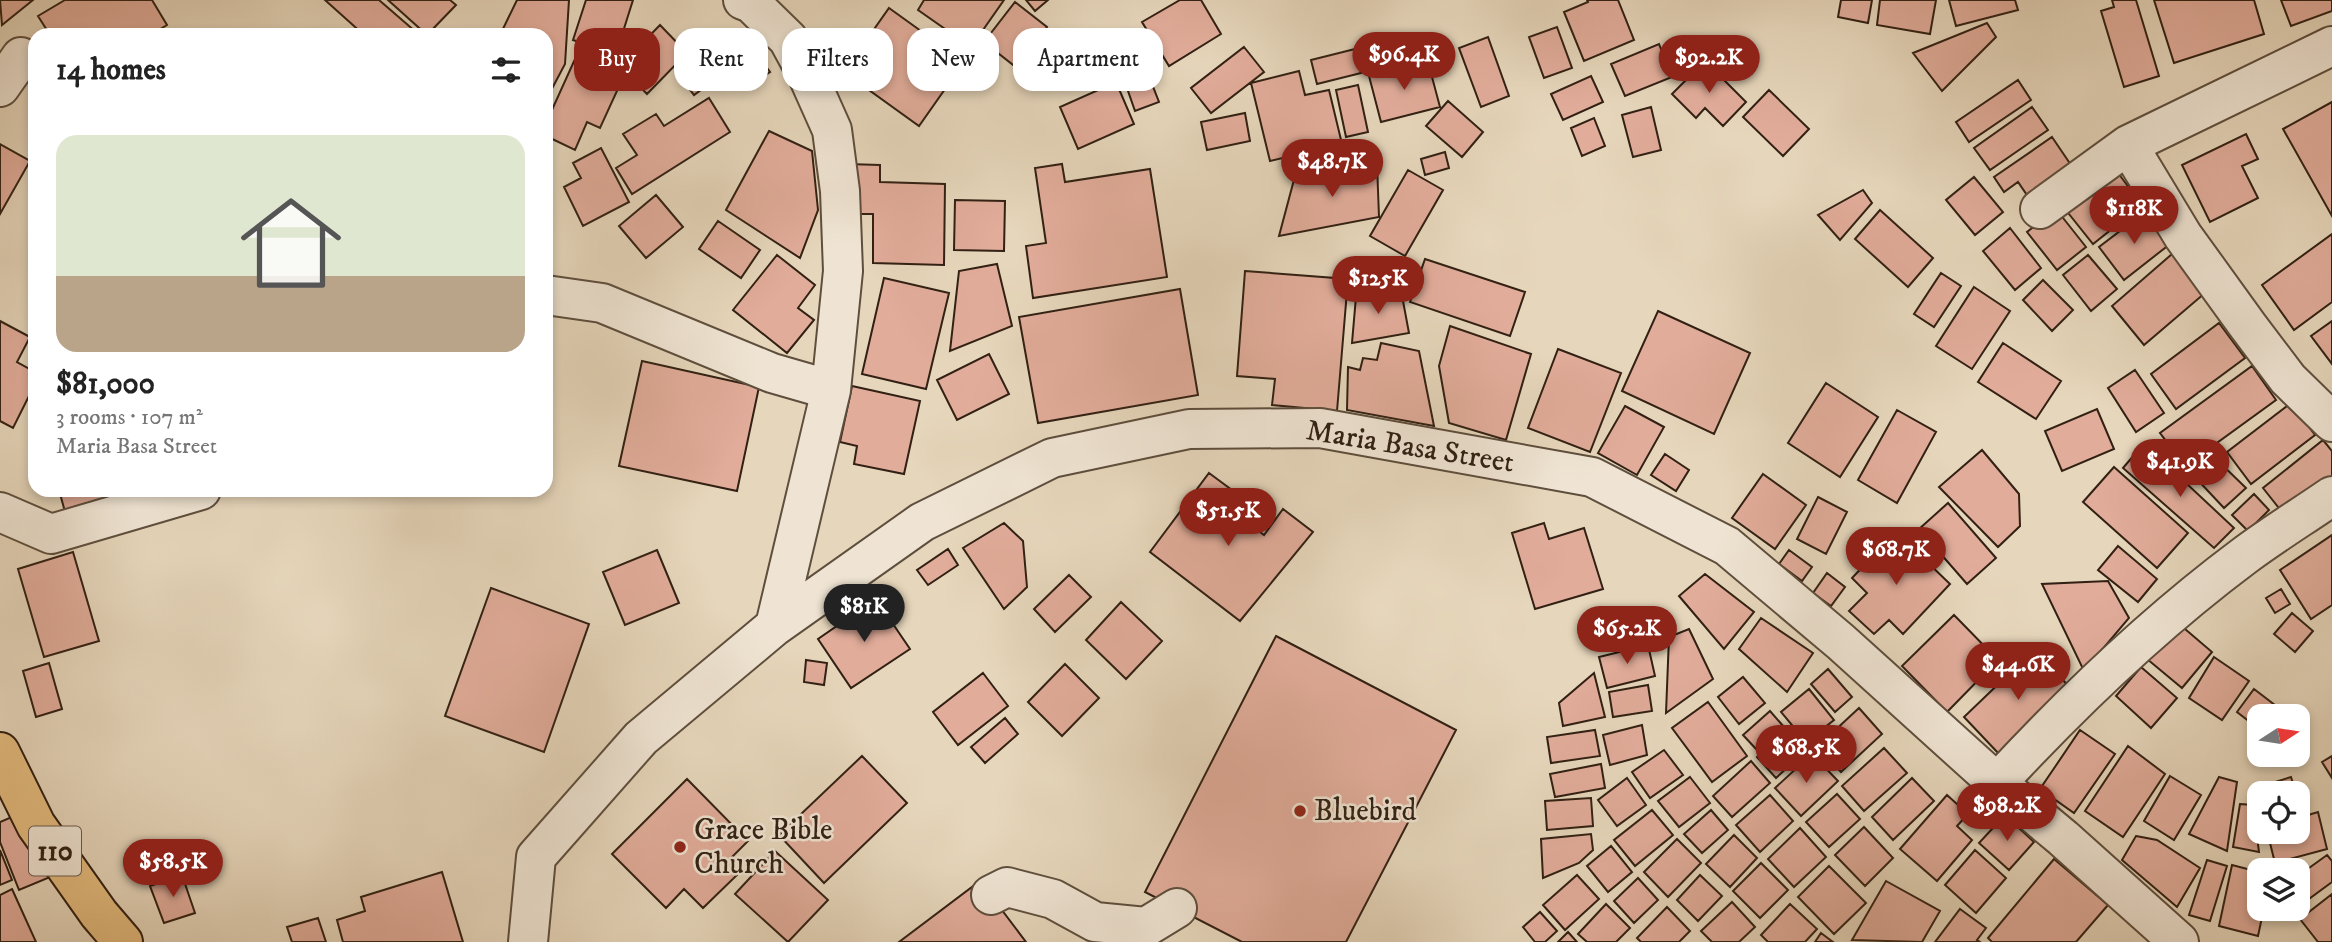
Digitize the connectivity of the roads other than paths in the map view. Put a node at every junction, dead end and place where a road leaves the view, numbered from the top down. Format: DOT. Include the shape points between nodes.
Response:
graph roads {
  1 [pos="749,1"];
  2 [pos="2332,46"];
  3 [pos="2128,145"];
  4 [pos="2040,209"];
  5 [pos="553,296"];
  6 [pos="831,390"];
  7 [pos="2332,422"];
  8 [pos="2332,496"];
  9 [pos="172,497"];
  10 [pos="0,512"];
  11 [pos="775,626"];
  12 [pos="0,752"];
  13 [pos="1997,783"];
  14 [pos="991,895"];
  15 [pos="1177,908"];
  16 [pos="123,942"];
  17 [pos="528,942"];
  18 [pos="2179,942"];
  1 -- 6 [label="street" via="788,39 832,130 843,271"];
  2 -- 3 [label="street"];
  3 -- 4 [label="street"];
  3 -- 7 [label="street" via="2183,236 2248,326 2288,379"];
  5 -- 6 [label="street" via="602,303 772,373"];
  6 -- 11 [label="street"];
  8 -- 13 [label="street" via="2244,556 2157,628"];
  9 -- 10 [label="street" via="51,534"];
  11 -- 13 [label="street, Maria Basa Street" via="922,522 1052,458 1189,429 1320,428 1592,477 1727,546"];
  11 -- 17 [label="street, Maria Basa Street" via="641,738 536,857"];
  12 -- 16 [label="main road, 110" via="36,825"];
  13 -- 18 [label="street, Maria Basa Street"];
  14 -- 15 [label="street" via="1007,887 1053,900 1094,922 1146,927"];
}
